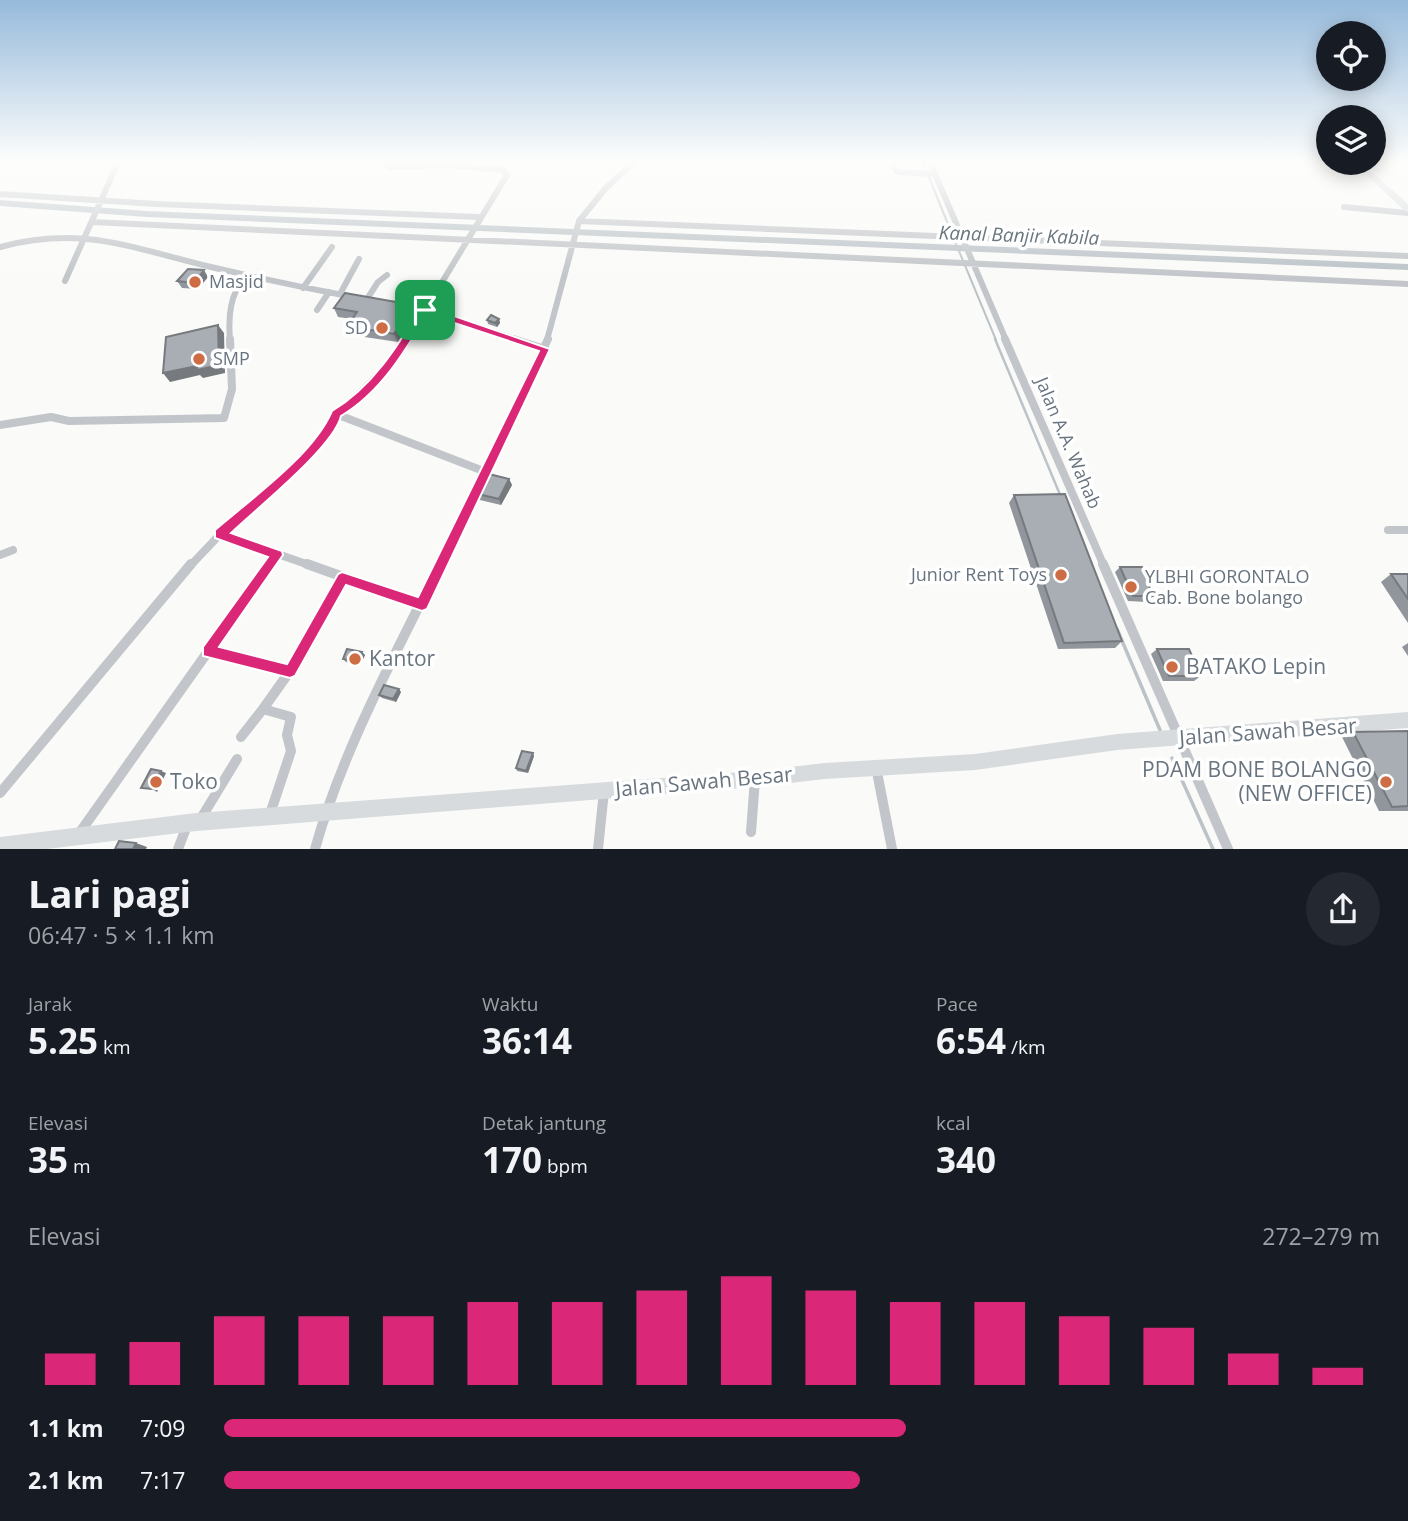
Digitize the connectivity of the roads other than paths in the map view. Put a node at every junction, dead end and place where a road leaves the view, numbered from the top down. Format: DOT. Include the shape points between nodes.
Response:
graph roads {
  1 [pos="81,200"];
  2 [pos="492,200"];
  3 [pos="598,200"];
  4 [pos="943,200"];
  5 [pos="101,201"];
  6 [pos="1344,207"];
  7 [pos="1408,211"];
  8 [pos="479,219"];
  9 [pos="92,221"];
  10 [pos="579,223"];
  11 [pos="84,235"];
  12 [pos="467,239"];
  13 [pos="964,240"];
  14 [pos="573,243"];
  15 [pos="0,247"];
  16 [pos="332,247"];
  17 [pos="1408,256"];
  18 [pos="359,259"];
  19 [pos="973,262"];
  20 [pos="245,275"];
  21 [pos="387,275"];
  22 [pos="65,281"];
  23 [pos="1408,284"];
  24 [pos="303,288"];
  25 [pos="329,292"];
  26 [pos="340,295"];
  27 [pos="400,305"];
  28 [pos="317,310"];
  29 [pos="425,310"];
  30 [pos="545,349"];
  31 [pos="336,414"];
  32 [pos="0,425"];
  33 [pos="485,472"];
  34 [pos="1388,530"];
  35 [pos="1408,530"];
  36 [pos="220,534"];
  37 [pos="13,550"];
  38 [pos="0,555"];
  39 [pos="277,555"];
  40 [pos="342,578"];
  41 [pos="422,605"];
  42 [pos="208,651"];
  43 [pos="290,671"];
  44 [pos="263,709"];
  45 [pos="1408,720"];
  46 [pos="241,737"];
  47 [pos="1178,738"];
  48 [pos="237,759"];
  49 [pos="876,767"];
  50 [pos="755,779"];
  51 [pos="604,791"];
  52 [pos="0,793"];
  53 [pos="325,813"];
  54 [pos="269,817"];
  55 [pos="193,823"];
  56 [pos="751,832"];
  57 [pos="77,837"];
  58 [pos="0,846"];
  59 [pos="178,849"];
  60 [pos="315,849"];
  61 [pos="598,849"];
  62 [pos="892,849"];
  63 [pos="1228,849"];
  1 -- 5 [label="street"];
  2 -- 8 [label="street"];
  3 -- 10 [label="street"];
  4 -- 13 [label="street, Jalan A.A. Wahab"];
  5 -- 8 [label="street"];
  5 -- 9 [label="street"];
  6 -- 7 [label="street"];
  8 -- 12 [label="street"];
  9 -- 11 [label="street"];
  9 -- 12 [label="street"];
  10 -- 13 [label="street"];
  10 -- 14 [label="street"];
  11 -- 15 [label="street" via="34,237"];
  11 -- 20 [label="street"];
  11 -- 22 [label="street"];
  12 -- 14 [label="street"];
  12 -- 29 [label="street"];
  13 -- 17 [label="street"];
  13 -- 19 [label="street, Jalan A.A. Wahab"];
  14 -- 19 [label="street"];
  14 -- 30 [label="street"];
  16 -- 24 [label="street"];
  18 -- 26 [label="street"];
  19 -- 23 [label="street"];
  19 -- 47 [label="street, Jalan A.A. Wahab"];
  20 -- 24 [label="street"];
  20 -- 32 [label="street" via="233,294 230,310 232,378 224,418 69,421 51,417"];
  21 -- 26 [label="street" via="378,282 371,300"];
  24 -- 25 [label="street"];
  25 -- 26 [label="street"];
  25 -- 28 [label="street"];
  27 -- 29 [label="street"];
  29 -- 30 [label="street"];
  29 -- 31 [label="street" via="390,364"];
  30 -- 33 [label="street"];
  31 -- 33 [label="street"];
  31 -- 36 [label="street" via="333,424 299,463"];
  33 -- 41 [label="street"];
  34 -- 35 [label="street"];
  36 -- 39 [label="street"];
  36 -- 52 [label="street"];
  37 -- 38 [label="street"];
  39 -- 40 [label="street"];
  39 -- 42 [label="street"];
  40 -- 41 [label="street"];
  40 -- 43 [label="street"];
  41 -- 53 [label="street" via="353,742"];
  42 -- 43 [label="street"];
  42 -- 57 [label="street"];
  43 -- 44 [label="street"];
  44 -- 46 [label="street"];
  44 -- 54 [label="street" via="292,720 287,735 291,751"];
  45 -- 47 [label="main road, Jalan Sawah Besar"];
  47 -- 49 [label="main road, Jalan Sawah Besar" via="975,762"];
  47 -- 63 [label="street, Jalan A.A. Wahab"];
  48 -- 55 [label="street"];
  49 -- 50 [label="main road, Jalan Sawah Besar"];
  49 -- 62 [label="street"];
  50 -- 51 [label="main road, Jalan Sawah Besar"];
  50 -- 56 [label="street"];
  51 -- 53 [label="main road, Jalan Sawah Besar"];
  51 -- 61 [label="street"];
  53 -- 54 [label="main road, Jalan Sawah Besar"];
  53 -- 60 [label="street"];
  54 -- 55 [label="main road, Jalan Sawah Besar"];
  55 -- 57 [label="main road, Jalan Sawah Besar"];
  55 -- 59 [label="street"];
  57 -- 58 [label="main road, Jalan Sawah Besar"];
}
